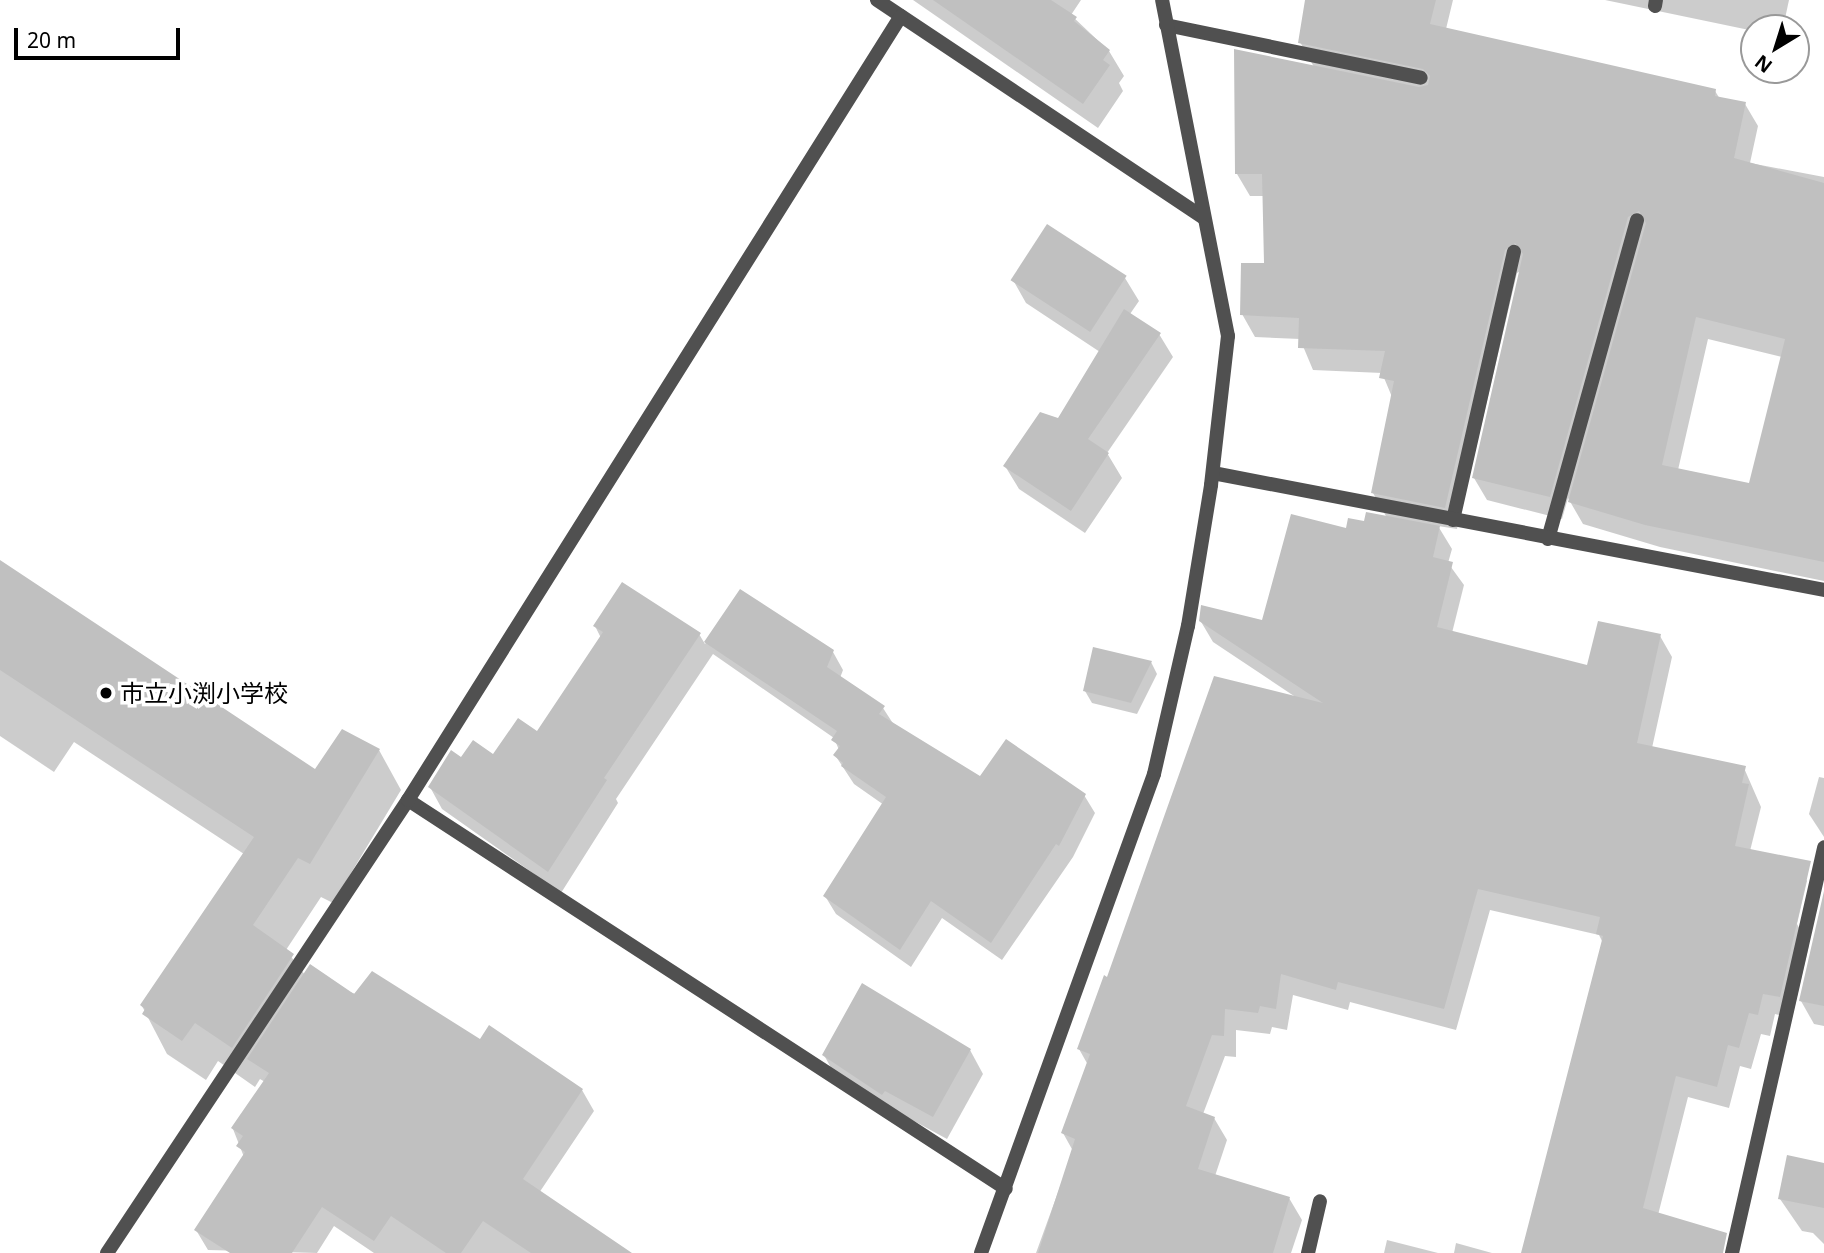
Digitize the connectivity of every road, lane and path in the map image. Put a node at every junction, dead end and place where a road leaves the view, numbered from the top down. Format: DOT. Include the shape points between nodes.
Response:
graph roads {
  1 [pos="877,0"];
  2 [pos="1162,0"];
  3 [pos="901,16"];
  4 [pos="1166,25"];
  5 [pos="1421,78"];
  6 [pos="1202,217"];
  7 [pos="1637,220"];
  8 [pos="1514,251"];
  9 [pos="1213,473"];
  10 [pos="1453,520"];
  11 [pos="1548,539"];
  12 [pos="1824,590"];
  13 [pos="408,800"];
  14 [pos="1824,848"];
  15 [pos="1006,1189"];
  16 [pos="1320,1201"];
  17 [pos="107,1253"];
  18 [pos="981,1253"];
  19 [pos="1308,1253"];
  20 [pos="1732,1253"];
  1 -- 3 [label="street"];
  2 -- 4 [label="street"];
  3 -- 6 [label="street"];
  3 -- 13 [label="street"];
  4 -- 5 [label="street"];
  4 -- 6 [label="street"];
  6 -- 9 [label="street" via="1228,336"];
  7 -- 11 [label="street"];
  8 -- 10 [label="street"];
  9 -- 10 [label="street"];
  9 -- 15 [label="street" via="1188,626 1154,774"];
  10 -- 11 [label="street"];
  11 -- 12 [label="street"];
  13 -- 15 [label="street"];
  13 -- 17 [label="street"];
  14 -- 20 [label="street"];
  15 -- 18 [label="street"];
  16 -- 19 [label="street"];
}
